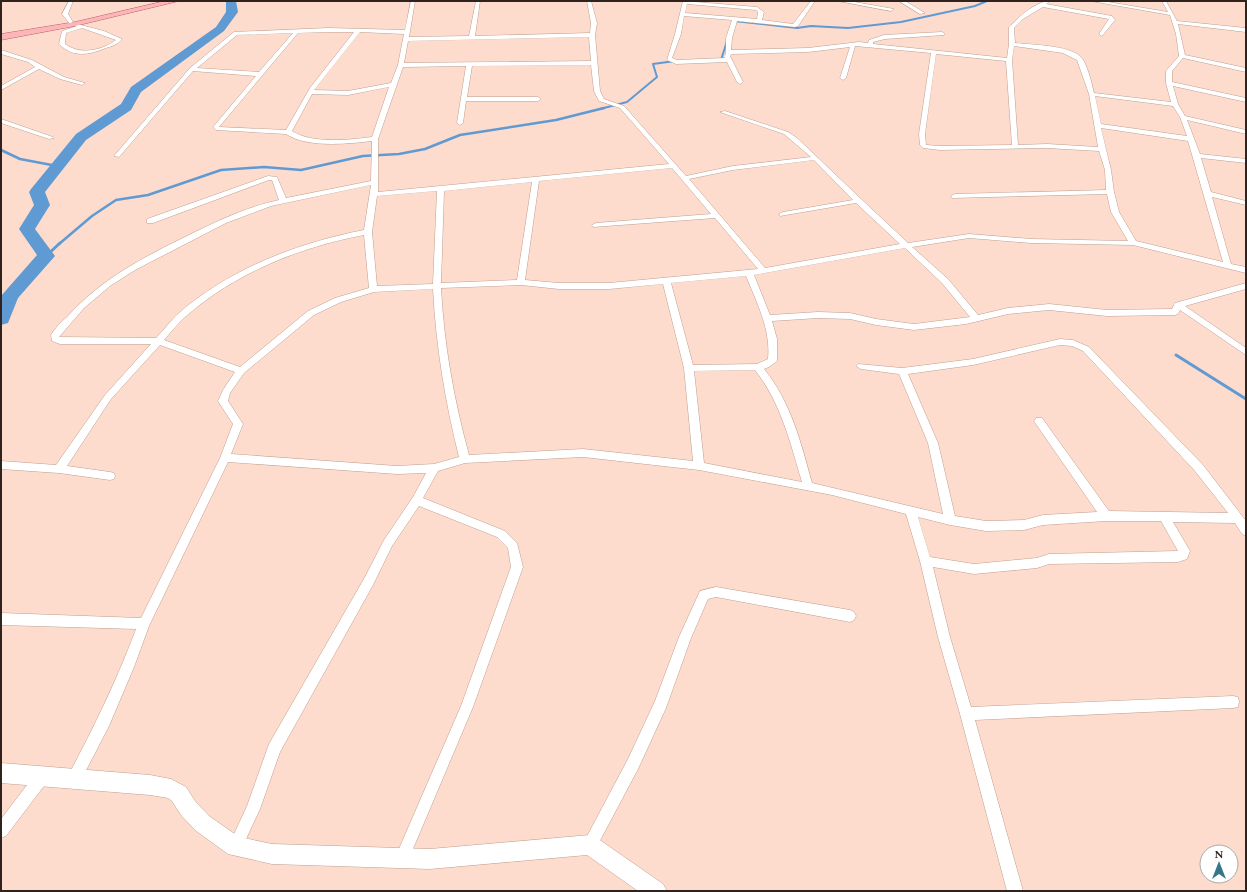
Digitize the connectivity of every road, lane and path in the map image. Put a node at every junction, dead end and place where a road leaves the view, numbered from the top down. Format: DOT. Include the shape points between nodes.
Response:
graph roads {
  1 [pos="71,1"];
  2 [pos="163,1"];
  3 [pos="175,1"];
  4 [pos="413,1"];
  5 [pos="478,1"];
  6 [pos="589,1"];
  7 [pos="813,1"];
  8 [pos="840,1"];
  9 [pos="901,1"];
  10 [pos="1048,1"];
  11 [pos="1093,1"];
  12 [pos="1164,1"];
  13 [pos="685,2"];
  14 [pos="1042,5"];
  15 [pos="891,9"];
  16 [pos="922,13"];
  17 [pos="682,14"];
  18 [pos="1172,14"];
  19 [pos="735,19"];
  20 [pos="759,21"];
  21 [pos="1174,22"];
  22 [pos="75,25"];
  23 [pos="359,30"];
  24 [pos="1246,30"];
  25 [pos="296,32"];
  26 [pos="407,32"];
  27 [pos="1,34"];
  28 [pos="942,34"];
  29 [pos="1102,34"];
  30 [pos="592,35"];
  31 [pos="1,37"];
  32 [pos="472,37"];
  33 [pos="406,39"];
  34 [pos="1012,44"];
  35 [pos="853,45"];
  36 [pos="870,45"];
  37 [pos="1,52"];
  38 [pos="934,52"];
  39 [pos="728,53"];
  40 [pos="1182,56"];
  41 [pos="728,60"];
  42 [pos="1009,60"];
  43 [pos="594,63"];
  44 [pos="401,65"];
  45 [pos="469,65"];
  46 [pos="39,67"];
  47 [pos="192,69"];
  48 [pos="1246,70"];
  49 [pos="259,74"];
  50 [pos="844,78"];
  51 [pos="740,82"];
  52 [pos="1169,82"];
  53 [pos="82,83"];
  54 [pos="393,84"];
  55 [pos="1,88"];
  56 [pos="310,92"];
  57 [pos="1092,94"];
  58 [pos="538,98"];
  59 [pos="464,99"];
  60 [pos="1246,100"];
  61 [pos="1175,104"];
  62 [pos="723,112"];
  63 [pos="1183,117"];
  64 [pos="1,120"];
  65 [pos="460,122"];
  66 [pos="1098,126"];
  67 [pos="288,132"];
  68 [pos="1246,132"];
  69 [pos="51,138"];
  70 [pos="375,139"];
  71 [pos="1191,139"];
  72 [pos="1015,146"];
  73 [pos="1102,149"];
  74 [pos="117,156"];
  75 [pos="1197,156"];
  76 [pos="816,158"];
  77 [pos="1246,161"];
  78 [pos="674,166"];
  79 [pos="684,178"];
  80 [pos="536,180"];
  81 [pos="374,182"];
  82 [pos="441,189"];
  83 [pos="1110,192"];
  84 [pos="374,194"];
  85 [pos="1209,194"];
  86 [pos="955,196"];
  87 [pos="283,200"];
  88 [pos="858,201"];
  89 [pos="1246,203"];
  90 [pos="783,214"];
  91 [pos="718,216"];
  92 [pos="150,221"];
  93 [pos="596,225"];
  94 [pos="368,232"];
  95 [pos="1133,243"];
  96 [pos="908,245"];
  97 [pos="1228,266"];
  98 [pos="762,269"];
  99 [pos="1245,271"];
  100 [pos="749,273"];
  101 [pos="666,281"];
  102 [pos="521,282"];
  103 [pos="437,286"];
  104 [pos="1246,286"];
  105 [pos="373,290"];
  106 [pos="1178,306"];
  107 [pos="767,318"];
  108 [pos="975,318"];
  109 [pos="158,341"];
  110 [pos="1246,352"];
  111 [pos="861,366"];
  112 [pos="757,367"];
  113 [pos="689,368"];
  114 [pos="241,371"];
  115 [pos="902,371"];
  116 [pos="1040,421"];
  117 [pos="225,458"];
  118 [pos="465,459"];
  119 [pos="1,465"];
  120 [pos="699,466"];
  121 [pos="434,468"];
  122 [pos="59,469"];
  123 [pos="110,476"];
  124 [pos="808,486"];
  125 [pos="417,500"];
  126 [pos="911,511"];
  127 [pos="1106,516"];
  128 [pos="1164,517"];
  129 [pos="1238,518"];
  130 [pos="950,520"];
  131 [pos="1246,531"];
  132 [pos="926,561"];
  133 [pos="850,616"];
  134 [pos="1,619"];
  135 [pos="144,624"];
  136 [pos="1232,702"];
  137 [pos="967,714"];
  138 [pos="1,773"];
  139 [pos="42,777"];
  140 [pos="74,779"];
  141 [pos="1,831"];
  142 [pos="590,846"];
  143 [pos="235,847"];
  144 [pos="402,858"];
  145 [pos="656,891"];
  146 [pos="1015,891"];
  1 -- 22 [label="street" via="65,14"];
  2 -- 22 [label="main road"];
  3 -- 22 [label="main road"];
  4 -- 26 [label="street"];
  5 -- 32 [label="street"];
  6 -- 30 [label="street" via="594,23"];
  7 -- 20 [label="street" via="796,25"];
  8 -- 15 [label="street"];
  9 -- 16 [label="street"];
  10 -- 14 [label="street"];
  11 -- 18 [label="street"];
  12 -- 18 [label="street"];
  13 -- 17 [label="street"];
  13 -- 20 [label="street" via="760,10"];
  14 -- 29 [label="street" via="1112,18"];
  14 -- 34 [label="street" via="1014,24 1011,28"];
  17 -- 19 [label="street"];
  17 -- 41 [label="street" via="669,59"];
  18 -- 21 [label="street"];
  19 -- 20 [label="street"];
  19 -- 39 [label="street" via="729,38"];
  21 -- 24 [label="street"];
  21 -- 40 [label="street"];
  22 -- 22 [label="street" via="64,32 62,44 79,53 86,54 118,39"];
  22 -- 27 [label="main road"];
  22 -- 31 [label="main road"];
  23 -- 25 [label="street"];
  23 -- 26 [label="street"];
  23 -- 56 [label="street"];
  25 -- 47 [label="street" via="239,32"];
  25 -- 49 [label="street"];
  26 -- 33 [label="street"];
  28 -- 36 [label="street" via="884,37 871,41"];
  30 -- 32 [label="street"];
  30 -- 43 [label="street"];
  32 -- 33 [label="street"];
  33 -- 44 [label="street"];
  34 -- 42 [label="street"];
  34 -- 57 [label="street" via="1064,51 1077,56 1082,62"];
  35 -- 36 [label="street"];
  35 -- 39 [label="street" via="808,50"];
  35 -- 50 [label="street"];
  36 -- 38 [label="street"];
  37 -- 46 [label="street" via="30,61"];
  38 -- 42 [label="street"];
  38 -- 72 [label="street" via="922,134 923,145 927,148"];
  39 -- 41 [label="street"];
  40 -- 48 [label="street"];
  40 -- 52 [label="street" via="1169,71"];
  41 -- 51 [label="street"];
  42 -- 72 [label="street"];
  43 -- 45 [label="street"];
  43 -- 78 [label="street" via="597,91 601,100 622,107"];
  44 -- 45 [label="street"];
  44 -- 54 [label="street"];
  45 -- 59 [label="street"];
  46 -- 53 [label="street" via="62,78"];
  46 -- 55 [label="street"];
  47 -- 49 [label="street"];
  47 -- 74 [label="street"];
  49 -- 67 [label="street" via="216,127 236,131"];
  52 -- 60 [label="street"];
  52 -- 61 [label="street"];
  54 -- 56 [label="street" via="348,93"];
  54 -- 70 [label="street"];
  56 -- 67 [label="street"];
  57 -- 61 [label="street"];
  57 -- 66 [label="street"];
  58 -- 59 [label="street"];
  59 -- 65 [label="street"];
  61 -- 63 [label="street"];
  62 -- 76 [label="street" via="786,133"];
  63 -- 68 [label="street"];
  63 -- 71 [label="street"];
  64 -- 69 [label="street"];
  66 -- 71 [label="street"];
  66 -- 73 [label="street"];
  67 -- 70 [label="street" via="296,138 323,141"];
  70 -- 81 [label="street"];
  71 -- 75 [label="street"];
  72 -- 73 [label="street"];
  73 -- 83 [label="street" via="1108,170"];
  75 -- 77 [label="street"];
  75 -- 85 [label="street"];
  76 -- 79 [label="street" via="733,168"];
  76 -- 88 [label="street"];
  78 -- 79 [label="street"];
  78 -- 80 [label="street"];
  79 -- 91 [label="street"];
  80 -- 82 [label="street"];
  80 -- 102 [label="street"];
  81 -- 84 [label="street"];
  81 -- 87 [label="street"];
  82 -- 84 [label="street"];
  82 -- 103 [label="street"];
  83 -- 86 [label="street"];
  83 -- 95 [label="street" via="1115,212"];
  84 -- 94 [label="street"];
  85 -- 89 [label="street"];
  85 -- 97 [label="street"];
  87 -- 92 [label="street" via="275,178 268,178"];
  87 -- 109 [label="street" via="223,222 155,254 81,306 55,335 55,339 60,341"];
  88 -- 90 [label="street"];
  88 -- 96 [label="street"];
  91 -- 93 [label="street"];
  91 -- 98 [label="street"];
  94 -- 105 [label="street"];
  94 -- 109 [label="street" via="304,246 237,277 202,299"];
  95 -- 96 [label="street" via="1038,241 969,236"];
  95 -- 97 [label="street"];
  96 -- 98 [label="street"];
  96 -- 108 [label="street" via="945,281"];
  97 -- 99 [label="street"];
  98 -- 100 [label="street"];
  100 -- 101 [label="street"];
  100 -- 107 [label="street"];
  101 -- 102 [label="street" via="608,286 559,286"];
  101 -- 113 [label="street"];
  102 -- 103 [label="street"];
  103 -- 105 [label="street"];
  103 -- 118 [label="street" via="441,350"];
  104 -- 106 [label="street"];
  105 -- 114 [label="street" via="338,300 311,313"];
  106 -- 108 [label="street" via="1175,312 1107,313 1049,307 1008,311"];
  106 -- 110 [label="street"];
  107 -- 108 [label="street" via="850,316 914,327"];
  107 -- 112 [label="street" via="774,352 772,361"];
  109 -- 114 [label="street"];
  109 -- 122 [label="street" via="108,397"];
  111 -- 115 [label="street"];
  112 -- 113 [label="street"];
  112 -- 124 [label="street" via="778,396"];
  113 -- 120 [label="street"];
  114 -- 117 [label="street" via="226,392 223,402 238,424"];
  115 -- 129 [label="street" via="973,362 1060,342 1073,343 1086,349 1143,408 1199,468"];
  115 -- 130 [label="street" via="933,443"];
  116 -- 127 [label="street"];
  117 -- 121 [label="street" via="353,468"];
  117 -- 135 [label="street"];
  118 -- 120 [label="street" via="582,453"];
  118 -- 121 [label="street"];
  119 -- 122 [label="street"];
  120 -- 124 [label="street"];
  121 -- 125 [label="street"];
  122 -- 123 [label="street"];
  124 -- 126 [label="street"];
  125 -- 143 [label="street" via="388,543 274,749 256,802"];
  125 -- 144 [label="street" via="501,534 513,546 516,567 467,707"];
  126 -- 130 [label="street"];
  126 -- 132 [label="street"];
  127 -- 128 [label="street"];
  127 -- 130 [label="street" via="1043,520 1024,525 986,526"];
  128 -- 129 [label="street"];
  128 -- 132 [label="street" via="1184,551 1183,555 1049,559 1037,563 974,569"];
  129 -- 131 [label="street"];
  132 -- 137 [label="street" via="944,637"];
  133 -- 142 [label="street" via="716,592 704,596 685,637 661,703 633,764"];
  134 -- 135 [label="street"];
  135 -- 140 [label="street" via="104,721"];
  136 -- 137 [label="street"];
  137 -- 146 [label="street"];
  138 -- 139 [label="street"];
  139 -- 140 [label="street"];
  139 -- 141 [label="street"];
  140 -- 143 [label="street" via="171,789 179,794 202,823"];
  142 -- 144 [label="street" via="430,859"];
  142 -- 145 [label="street"];
  143 -- 144 [label="street" via="272,854"];
}
